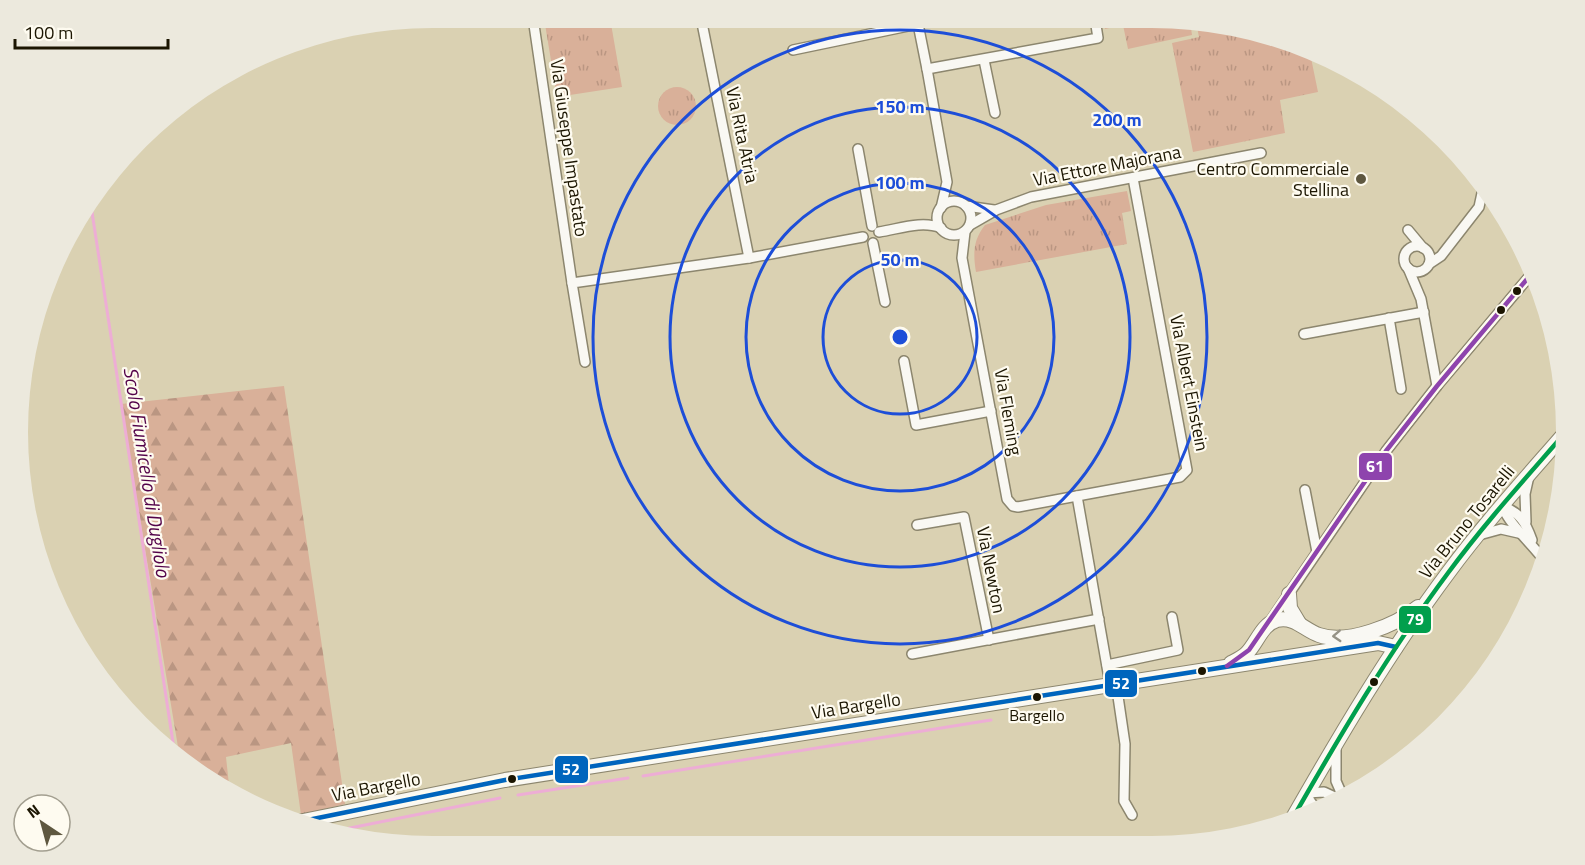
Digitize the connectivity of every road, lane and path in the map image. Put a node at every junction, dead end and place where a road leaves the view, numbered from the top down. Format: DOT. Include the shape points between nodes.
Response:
graph roads {
  1 [pos="534,28"];
  2 [pos="703,28"];
  3 [pos="888,28"];
  4 [pos="919,28"];
  5 [pos="1096,28"];
  6 [pos="793,50"];
  7 [pos="984,60"];
  8 [pos="927,69"];
  9 [pos="995,113"];
  10 [pos="858,149"];
  11 [pos="1261,153"];
  12 [pos="1133,178"];
  13 [pos="948,182"];
  14 [pos="1481,198"];
  15 [pos="962,203"];
  16 [pos="940,208"];
  17 [pos="996,210"];
  18 [pos="937,218"];
  19 [pos="923,225"];
  20 [pos="968,228"];
  21 [pos="876,229"];
  22 [pos="945,231"];
  23 [pos="863,237"];
  24 [pos="873,243"];
  25 [pos="1450,243"];
  26 [pos="1425,250"];
  27 [pos="1406,252"];
  28 [pos="749,258"];
  29 [pos="962,258"];
  30 [pos="1428,266"];
  31 [pos="1408,268"];
  32 [pos="1527,280"];
  33 [pos="572,283"];
  34 [pos="1421,299"];
  35 [pos="885,302"];
  36 [pos="1424,312"];
  37 [pos="1389,318"];
  38 [pos="1304,334"];
  39 [pos="904,361"];
  40 [pos="585,362"];
  41 [pos="1437,386"];
  42 [pos="1401,389"];
  43 [pos="991,411"];
  44 [pos="1556,444"];
  45 [pos="1530,473"];
  46 [pos="1305,490"];
  47 [pos="1077,496"];
  48 [pos="1502,506"];
  49 [pos="917,525"];
  50 [pos="1525,530"];
  51 [pos="1475,537"];
  52 [pos="1317,552"];
  53 [pos="1538,552"];
  54 [pos="1289,594"];
  55 [pos="1429,598"];
  56 [pos="1172,617"];
  57 [pos="1099,619"];
  58 [pos="1269,622"];
  59 [pos="1299,623"];
  60 [pos="1379,629"];
  61 [pos="989,640"];
  62 [pos="1396,648"];
  63 [pos="912,654"];
  64 [pos="1107,665"];
  65 [pos="1227,666"];
  66 [pos="1113,684"];
  67 [pos="1337,741"];
  68 [pos="1339,791"];
  69 [pos="1307,793"];
  70 [pos="1332,795"];
  71 [pos="1312,804"];
  72 [pos="1298,809"];
  73 [pos="1132,815"];
  74 [pos="314,819"];
  1 -- 33 [label="street, Via Giuseppe Impastato"];
  2 -- 28 [label="street, Via Rita Atria"];
  3 -- 6 [label="street"];
  4 -- 8 [label="street"];
  5 -- 7 [label="street" via="1098,38"];
  7 -- 8 [label="street"];
  7 -- 9 [label="street"];
  8 -- 13 [label="street"];
  10 -- 21 [label="street"];
  11 -- 12 [label="street, Via Ettore Majorana"];
  12 -- 17 [label="street, Via Ettore Majorana" via="1031,197"];
  12 -- 47 [label="street, Via Albert Einstein" via="1187,470 1180,477"];
  13 -- 15 [label="street"];
  13 -- 16 [label="street"];
  14 -- 25 [label="street" via="1479,207"];
  15 -- 16 [label="street" via="951,201"];
  15 -- 17 [label="street, Via Ettore Majorana"];
  15 -- 20 [label="street" via="971,214"];
  16 -- 18 [label="street"];
  17 -- 20 [label="street, Via Ettore Majorana"];
  18 -- 19 [label="street"];
  18 -- 22 [label="street"];
  19 -- 21 [label="street"];
  19 -- 22 [label="street"];
  20 -- 22 [label="street" via="959,235"];
  20 -- 29 [label="street, Via Fleming"];
  21 -- 23 [label="street" via="867,228"];
  21 -- 24 [label="street" via="878,239"];
  22 -- 29 [label="street, Via Fleming"];
  23 -- 24 [label="street"];
  23 -- 28 [label="street"];
  24 -- 35 [label="street"];
  25 -- 26 [label="street" via="1442,249"];
  25 -- 30 [label="street"];
  26 -- 27 [label="street" via="1412,247"];
  26 -- 27 [label="street" via="1408,230"];
  26 -- 30 [label="street"];
  27 -- 31 [label="street" via="1404,261"];
  28 -- 33 [label="street"];
  29 -- 43 [label="street, Via Fleming"];
  30 -- 31 [label="street" via="1416,272"];
  30 -- 34 [label="street"];
  31 -- 34 [label="street"];
  32 -- 41 [label="street"];
  33 -- 40 [label="street, Via Giuseppe Impastato"];
  34 -- 36 [label="street"];
  36 -- 37 [label="street"];
  36 -- 41 [label="street"];
  37 -- 38 [label="street"];
  37 -- 42 [label="street"];
  39 -- 43 [label="street" via="916,425"];
  41 -- 52 [label="street" via="1386,451"];
  43 -- 47 [label="street, Via Fleming" via="1009,503 1018,507"];
  44 -- 45 [label="street, Via Bruno Tosarelli"];
  45 -- 48 [label="street, Via Bruno Tosarelli"];
  45 -- 50 [label="street" via="1525,494"];
  46 -- 52 [label="street"];
  47 -- 57 [label="street"];
  48 -- 50 [label="street" via="1507,516"];
  48 -- 51 [label="street, Via Bruno Tosarelli"];
  49 -- 61 [label="street, Via Newton" via="964,517"];
  50 -- 51 [label="street" via="1495,529"];
  50 -- 53 [label="street"];
  51 -- 55 [label="street, Via Bruno Tosarelli"];
  52 -- 54 [label="street"];
  54 -- 58 [label="street"];
  54 -- 59 [label="street" via="1290,608"];
  55 -- 60 [label="street" via="1405,617"];
  55 -- 62 [label="street, Via Bruno Tosarelli"];
  56 -- 64 [label="street" via="1178,650"];
  57 -- 61 [label="street, Via Newton"];
  57 -- 64 [label="street"];
  58 -- 59 [label="street"];
  58 -- 65 [label="street" via="1245,655"];
  60 -- 59 [label="street, one-way" via="1333,638 1321,636"];
  60 -- 62 [label="street" via="1392,639"];
  61 -- 63 [label="street, Via Newton"];
  62 -- 65 [label="street, Via Bargello" via="1378,644"];
  62 -- 67 [label="street, Via Bruno Tosarelli"];
  64 -- 66 [label="street"];
  65 -- 66 [label="street, Via Bargello"];
  66 -- 73 [label="street" via="1125,744 1124,801"];
  66 -- 74 [label="street, Via Bargello" via="506,780"];
  67 -- 68 [label="street"];
  67 -- 69 [label="street, Via Bruno Tosarelli"];
  69 -- 70 [label="street"];
  69 -- 71 [label="street"];
  69 -- 72 [label="street, Via Bruno Tosarelli"];
}
